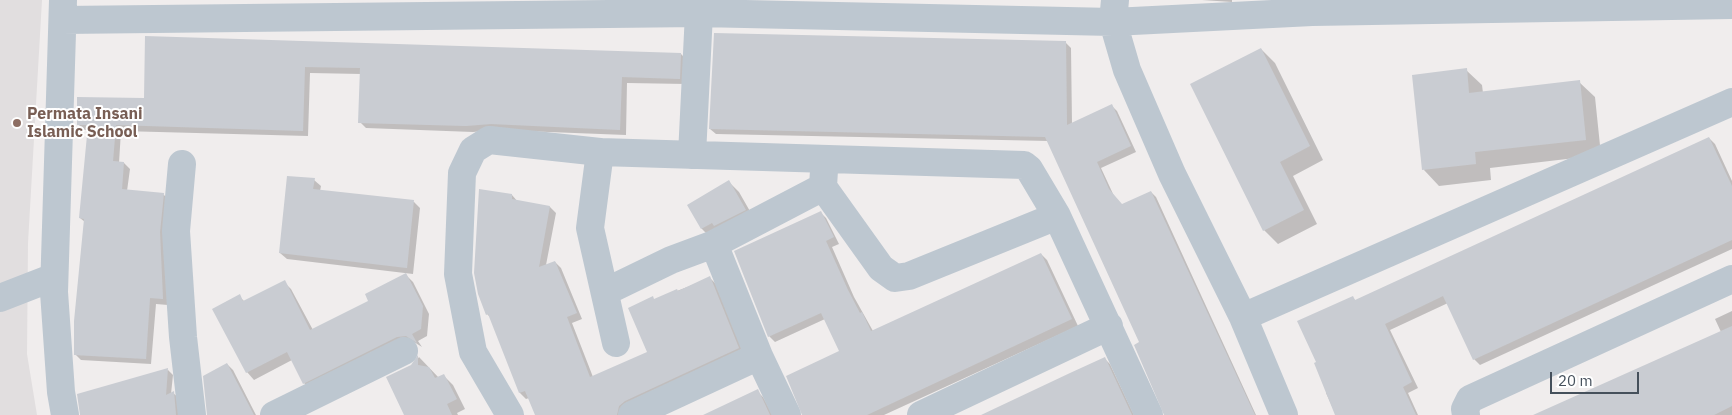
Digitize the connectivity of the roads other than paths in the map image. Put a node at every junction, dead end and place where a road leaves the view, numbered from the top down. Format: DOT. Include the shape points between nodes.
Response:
graph roads {
  1 [pos="1732,5"];
  2 [pos="63,10"];
  3 [pos="1114,11"];
  4 [pos="699,13"];
  5 [pos="1732,102"];
  6 [pos="600,152"];
  7 [pos="692,155"];
  8 [pos="824,159"];
  9 [pos="182,164"];
  10 [pos="823,187"];
  11 [pos="1057,216"];
  12 [pos="714,244"];
  13 [pos="54,277"];
  14 [pos="1732,279"];
  15 [pos="605,292"];
  16 [pos="0,298"];
  17 [pos="1243,317"];
  18 [pos="1109,326"];
  19 [pos="616,343"];
  20 [pos="404,352"];
  21 [pos="758,356"];
  22 [pos="65,415"];
  23 [pos="192,415"];
  24 [pos="274,415"];
  25 [pos="510,415"];
  26 [pos="632,415"];
  27 [pos="787,415"];
  28 [pos="921,415"];
  29 [pos="1149,415"];
  30 [pos="1284,415"];
  31 [pos="1466,415"];
  1 -- 3 [label="street" via="1312,12"];
  2 -- 4 [label="street"];
  2 -- 13 [label="street"];
  3 -- 4 [label="street"];
  3 -- 17 [label="street" via="1134,88 1172,174"];
  4 -- 7 [label="street"];
  5 -- 17 [label="street"];
  6 -- 7 [label="street"];
  6 -- 15 [label="street" via="590,228"];
  6 -- 25 [label="street" via="492,140 473,150 465,163 458,274 466,322 473,352"];
  7 -- 8 [label="street"];
  8 -- 10 [label="street"];
  8 -- 11 [label="street" via="1021,164 1029,169"];
  9 -- 23 [label="street" via="176,231"];
  10 -- 11 [label="street" via="881,268 895,278 909,276"];
  10 -- 12 [label="street"];
  11 -- 18 [label="street"];
  12 -- 15 [label="street" via="671,260"];
  12 -- 21 [label="street"];
  13 -- 16 [label="street"];
  13 -- 22 [label="street"];
  14 -- 31 [label="street" via="1470,399"];
  15 -- 19 [label="street"];
  17 -- 30 [label="street"];
  18 -- 28 [label="street"];
  18 -- 29 [label="street"];
  20 -- 24 [label="street"];
  21 -- 26 [label="street"];
  21 -- 27 [label="street"];
}
